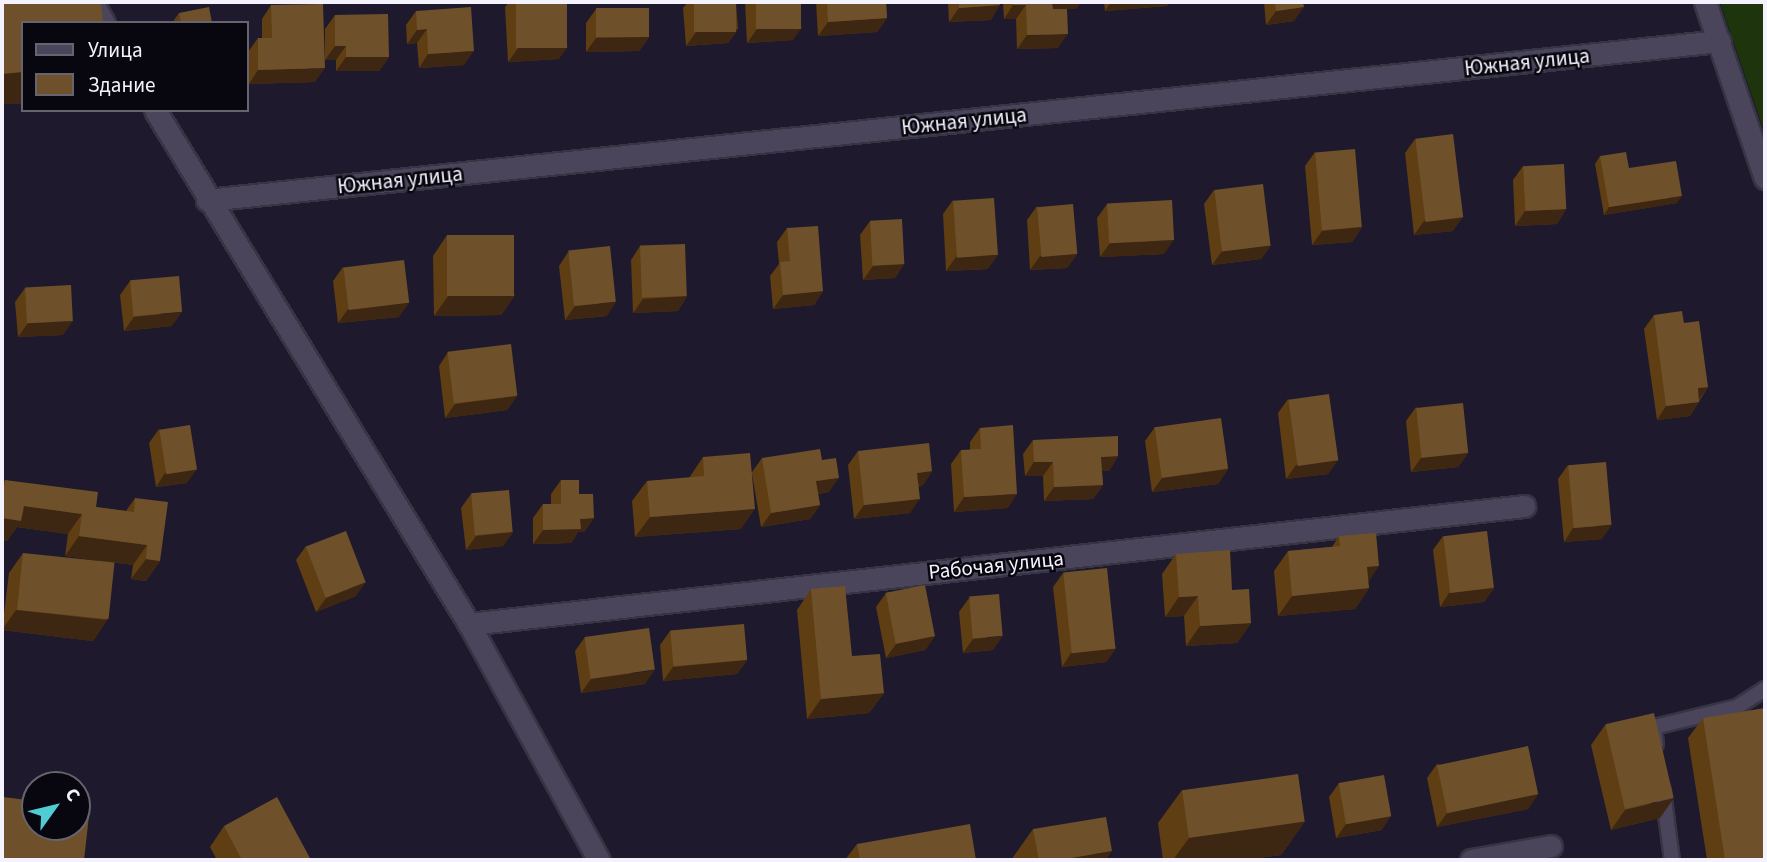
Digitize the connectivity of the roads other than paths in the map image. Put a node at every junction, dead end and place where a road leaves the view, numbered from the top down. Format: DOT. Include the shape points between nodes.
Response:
graph roads {
  1 [pos="92,2"];
  2 [pos="1705,2"];
  3 [pos="103,21"];
  4 [pos="1720,41"];
  5 [pos="156,112"];
  6 [pos="1765,177"];
  7 [pos="207,200"];
  8 [pos="1524,506"];
  9 [pos="469,624"];
  10 [pos="1765,689"];
  11 [pos="1765,702"];
  12 [pos="1737,707"];
  13 [pos="1551,846"];
  14 [pos="599,860"];
  15 [pos="1471,860"];
  16 [pos="1672,860"];
  1 -- 3 [label="street"];
  2 -- 4 [label="street"];
  4 -- 6 [label="street"];
  4 -- 7 [label="street, Южная улица"];
  5 -- 7 [label="street"];
  7 -- 9 [label="street"];
  8 -- 9 [label="street, Рабочая улица"];
  9 -- 14 [label="street"];
  10 -- 12 [label="lane"];
  11 -- 12 [label="lane"];
  12 -- 16 [label="lane" via="1654,727"];
  13 -- 15 [label="street"];
}
